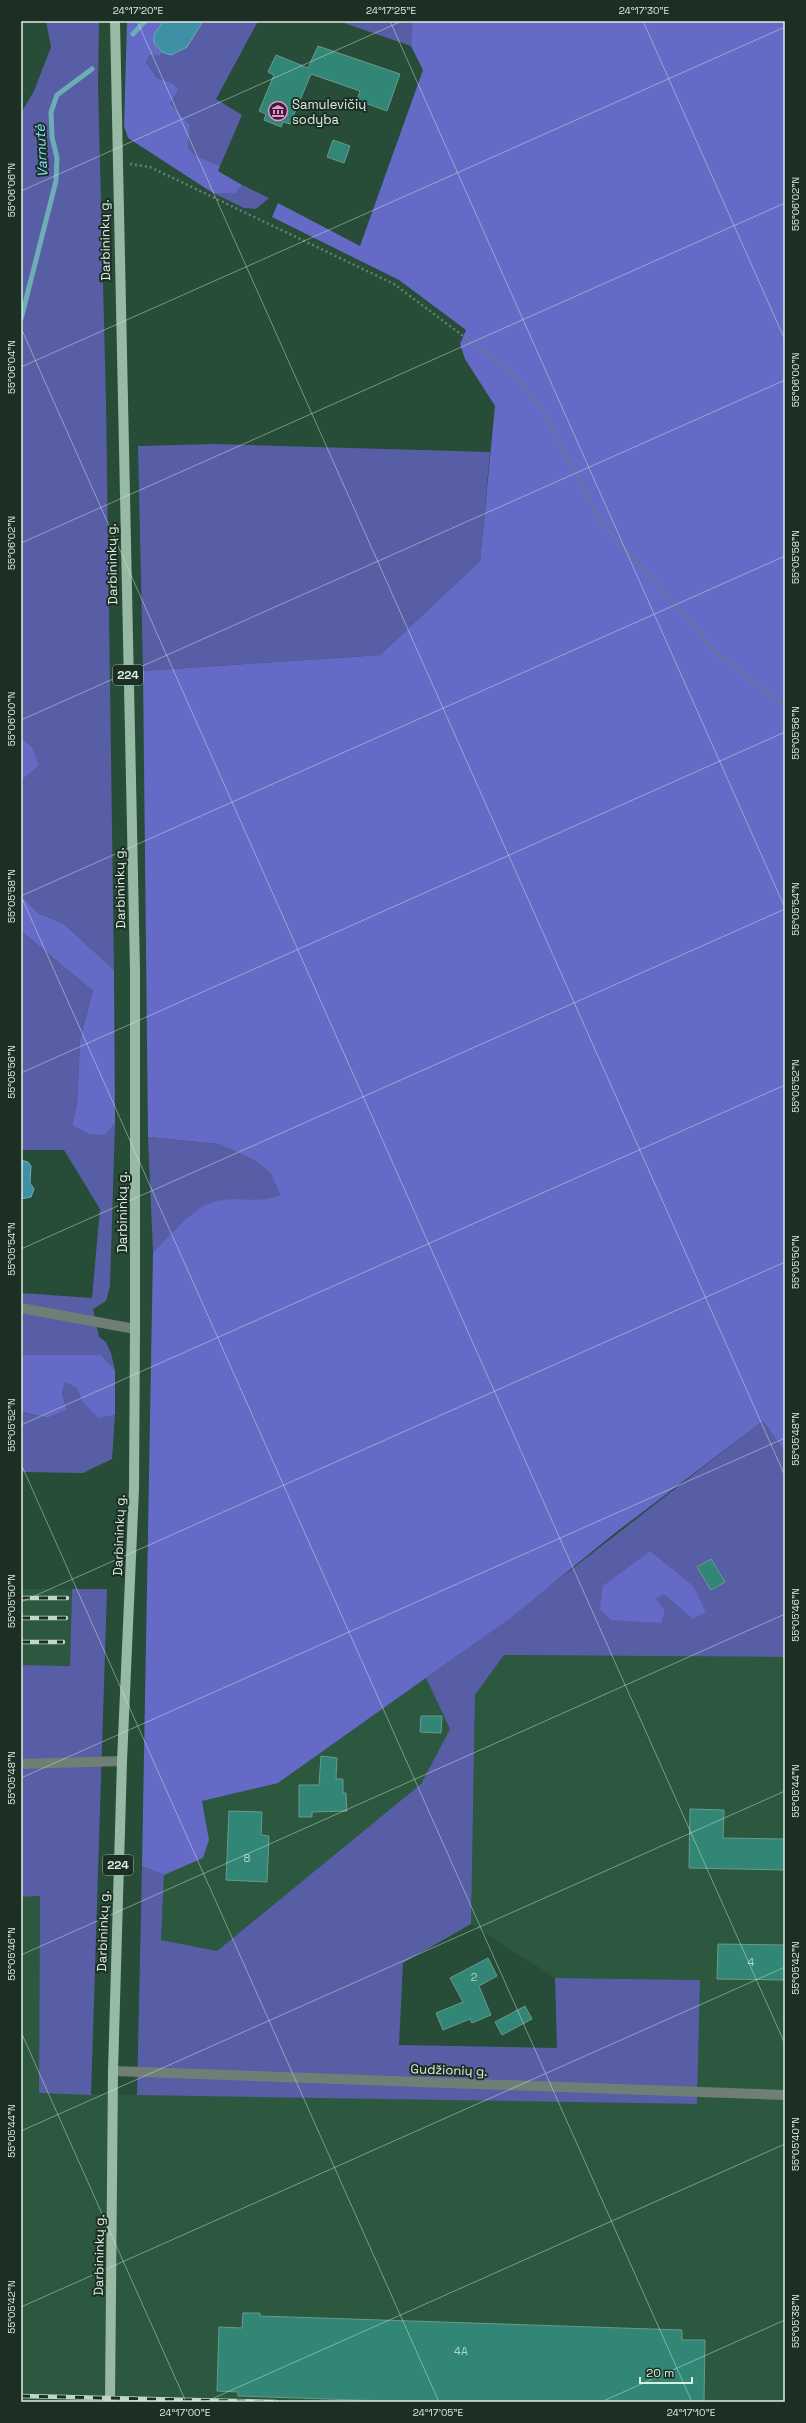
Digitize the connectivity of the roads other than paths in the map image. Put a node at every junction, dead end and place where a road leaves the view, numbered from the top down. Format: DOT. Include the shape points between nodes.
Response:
graph roads {
  1 [pos="115,21"];
  2 [pos="21,1308"];
  3 [pos="135,1329"];
  4 [pos="122,1761"];
  5 [pos="21,1764"];
  6 [pos="113,2071"];
  7 [pos="785,2095"];
  8 [pos="110,2402"];
  1 -- 3 [label="main road, Darbininkų g. / 224" via="135,970"];
  2 -- 3 [label="street"];
  3 -- 4 [label="main road, Darbininkų g. / 224" via="134,1488"];
  4 -- 5 [label="street"];
  4 -- 6 [label="main road, Darbininkų g. / 224"];
  6 -- 7 [label="street, Gudžionių g."];
  6 -- 8 [label="main road, Darbininkų g. / 224"];
}
